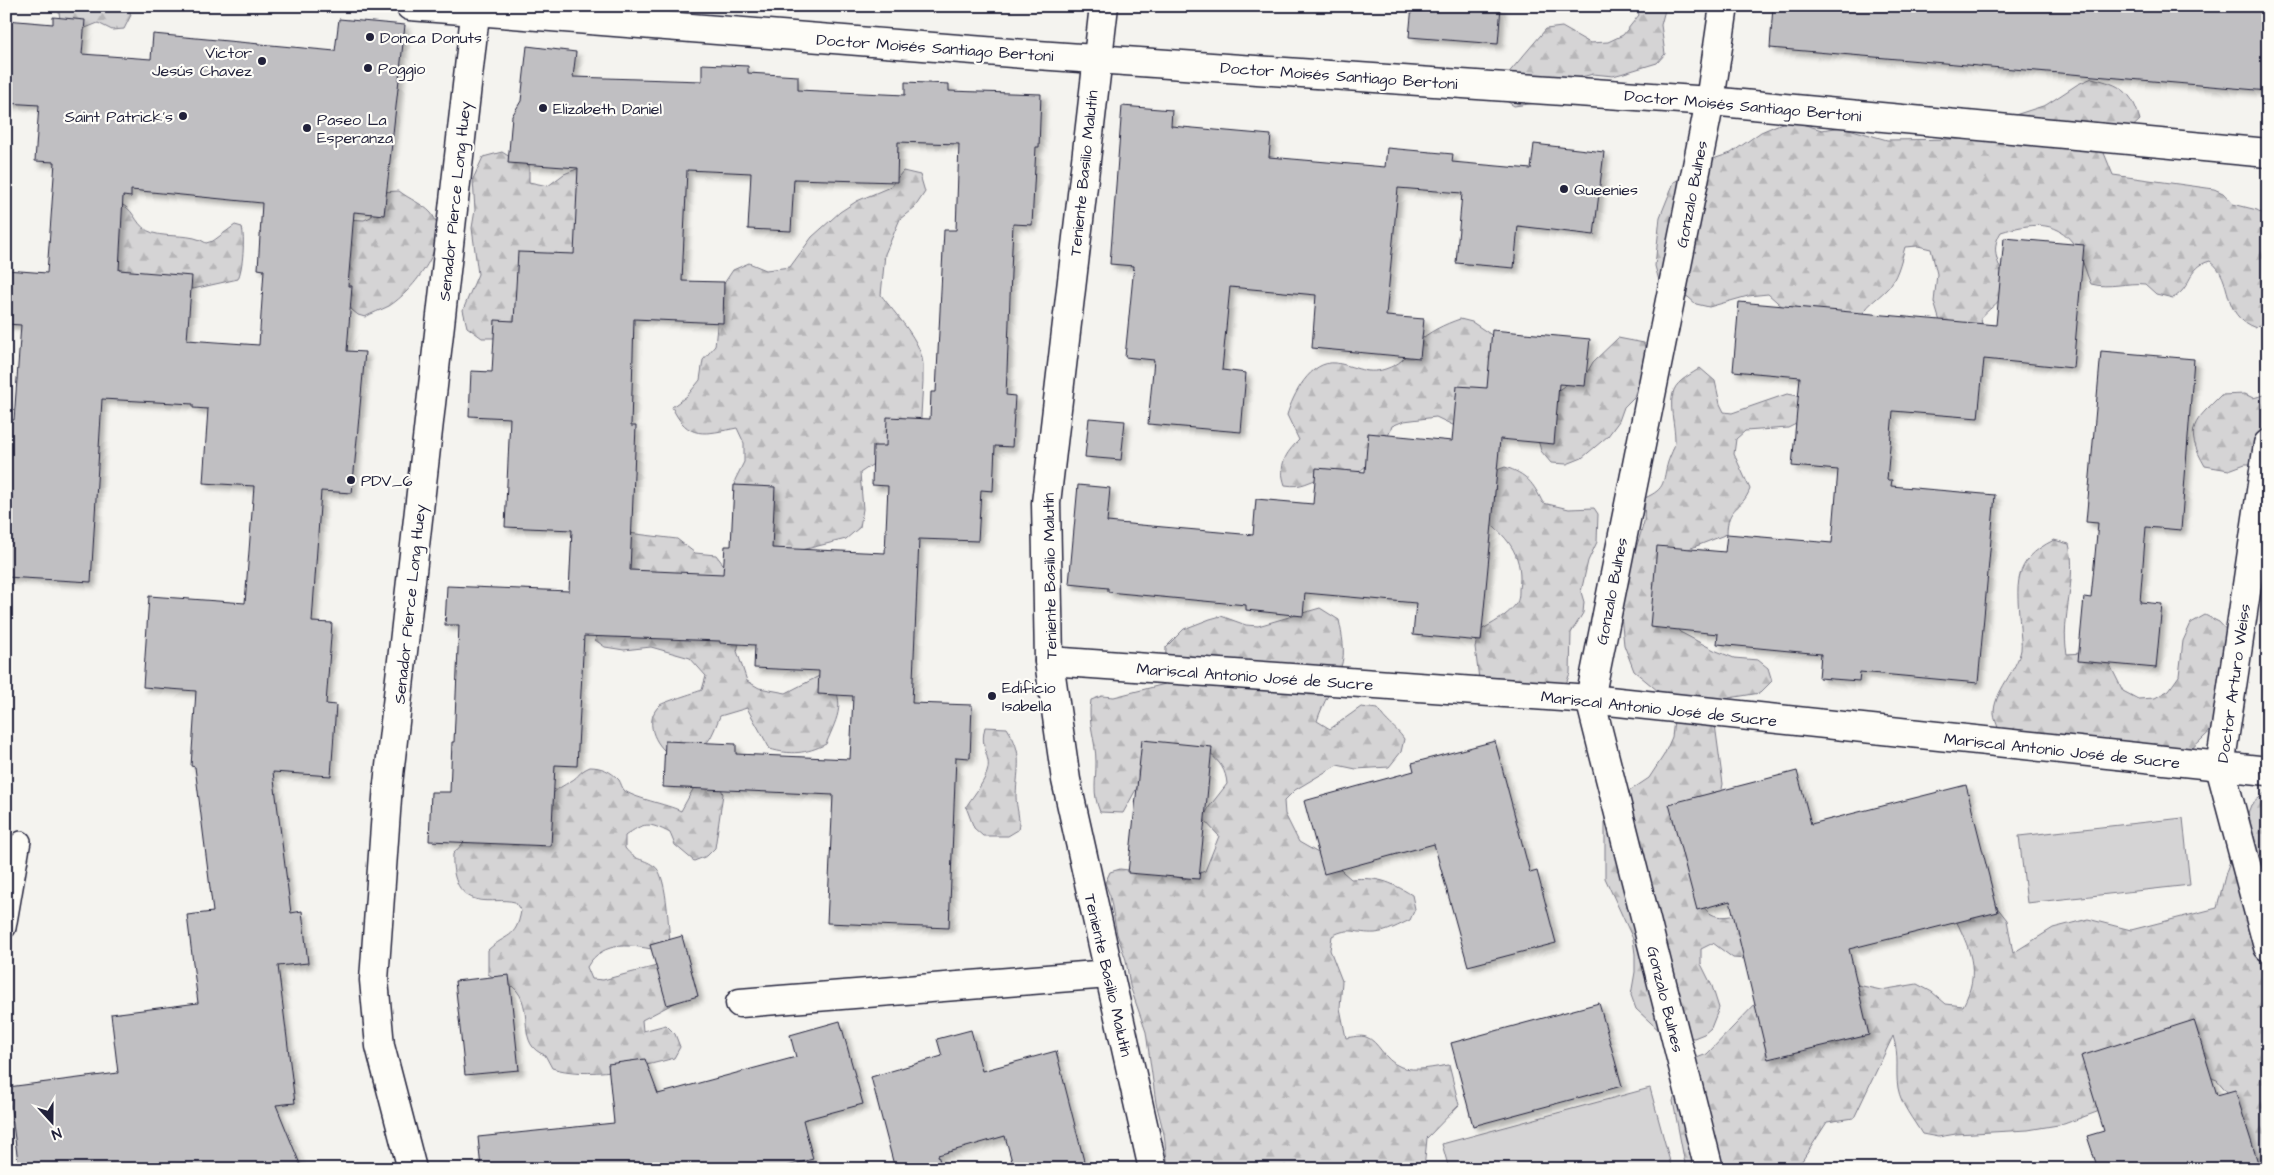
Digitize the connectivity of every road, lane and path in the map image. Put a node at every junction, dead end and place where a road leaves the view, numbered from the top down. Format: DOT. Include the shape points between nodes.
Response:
graph roads {
  1 [pos="410,6"];
  2 [pos="1104,6"];
  3 [pos="1724,6"];
  4 [pos="476,9"];
  5 [pos="1096,59"];
  6 [pos="1710,101"];
  7 [pos="2268,153"];
  8 [pos="2268,444"];
  9 [pos="1049,661"];
  10 [pos="1590,699"];
  11 [pos="2220,767"];
  12 [pos="2268,771"];
  13 [pos="21,841"];
  14 [pos="6,928"];
  15 [pos="2268,947"];
  16 [pos="1109,974"];
  17 [pos="740,1003"];
  18 [pos="412,1169"];
  19 [pos="1152,1169"];
  20 [pos="1709,1169"];
  1 -- 4 [label="street, Doctor Moisés Santiago Bertoni"];
  2 -- 5 [label="street, Teniente Basilio Malutín"];
  3 -- 6 [label="street, Gonzalo Bulnes"];
  4 -- 5 [label="street, Doctor Moisés Santiago Bertoni"];
  4 -- 18 [label="street, Senador Pierce Long Huey" via="388,784 374,980 380,1046"];
  5 -- 6 [label="street, Doctor Moisés Santiago Bertoni"];
  5 -- 9 [label="street, Teniente Basilio Malutín" via="1046,503"];
  6 -- 7 [label="street, Doctor Moisés Santiago Bertoni"];
  6 -- 10 [label="street, Gonzalo Bulnes"];
  8 -- 11 [label="street, Doctor Arturo Weiss"];
  9 -- 10 [label="street, Mariscal Antonio José de Sucre"];
  9 -- 16 [label="street, Teniente Basilio Malutín" via="1066,780"];
  10 -- 11 [label="street, Mariscal Antonio José de Sucre"];
  10 -- 20 [label="street, Gonzalo Bulnes"];
  11 -- 12 [label="street, Mariscal Antonio José de Sucre"];
  11 -- 15 [label="street, Doctor Arturo Weiss"];
  13 -- 14 [label="lane"];
  16 -- 17 [label="street"];
  16 -- 19 [label="street, Teniente Basilio Malutín"];
}
